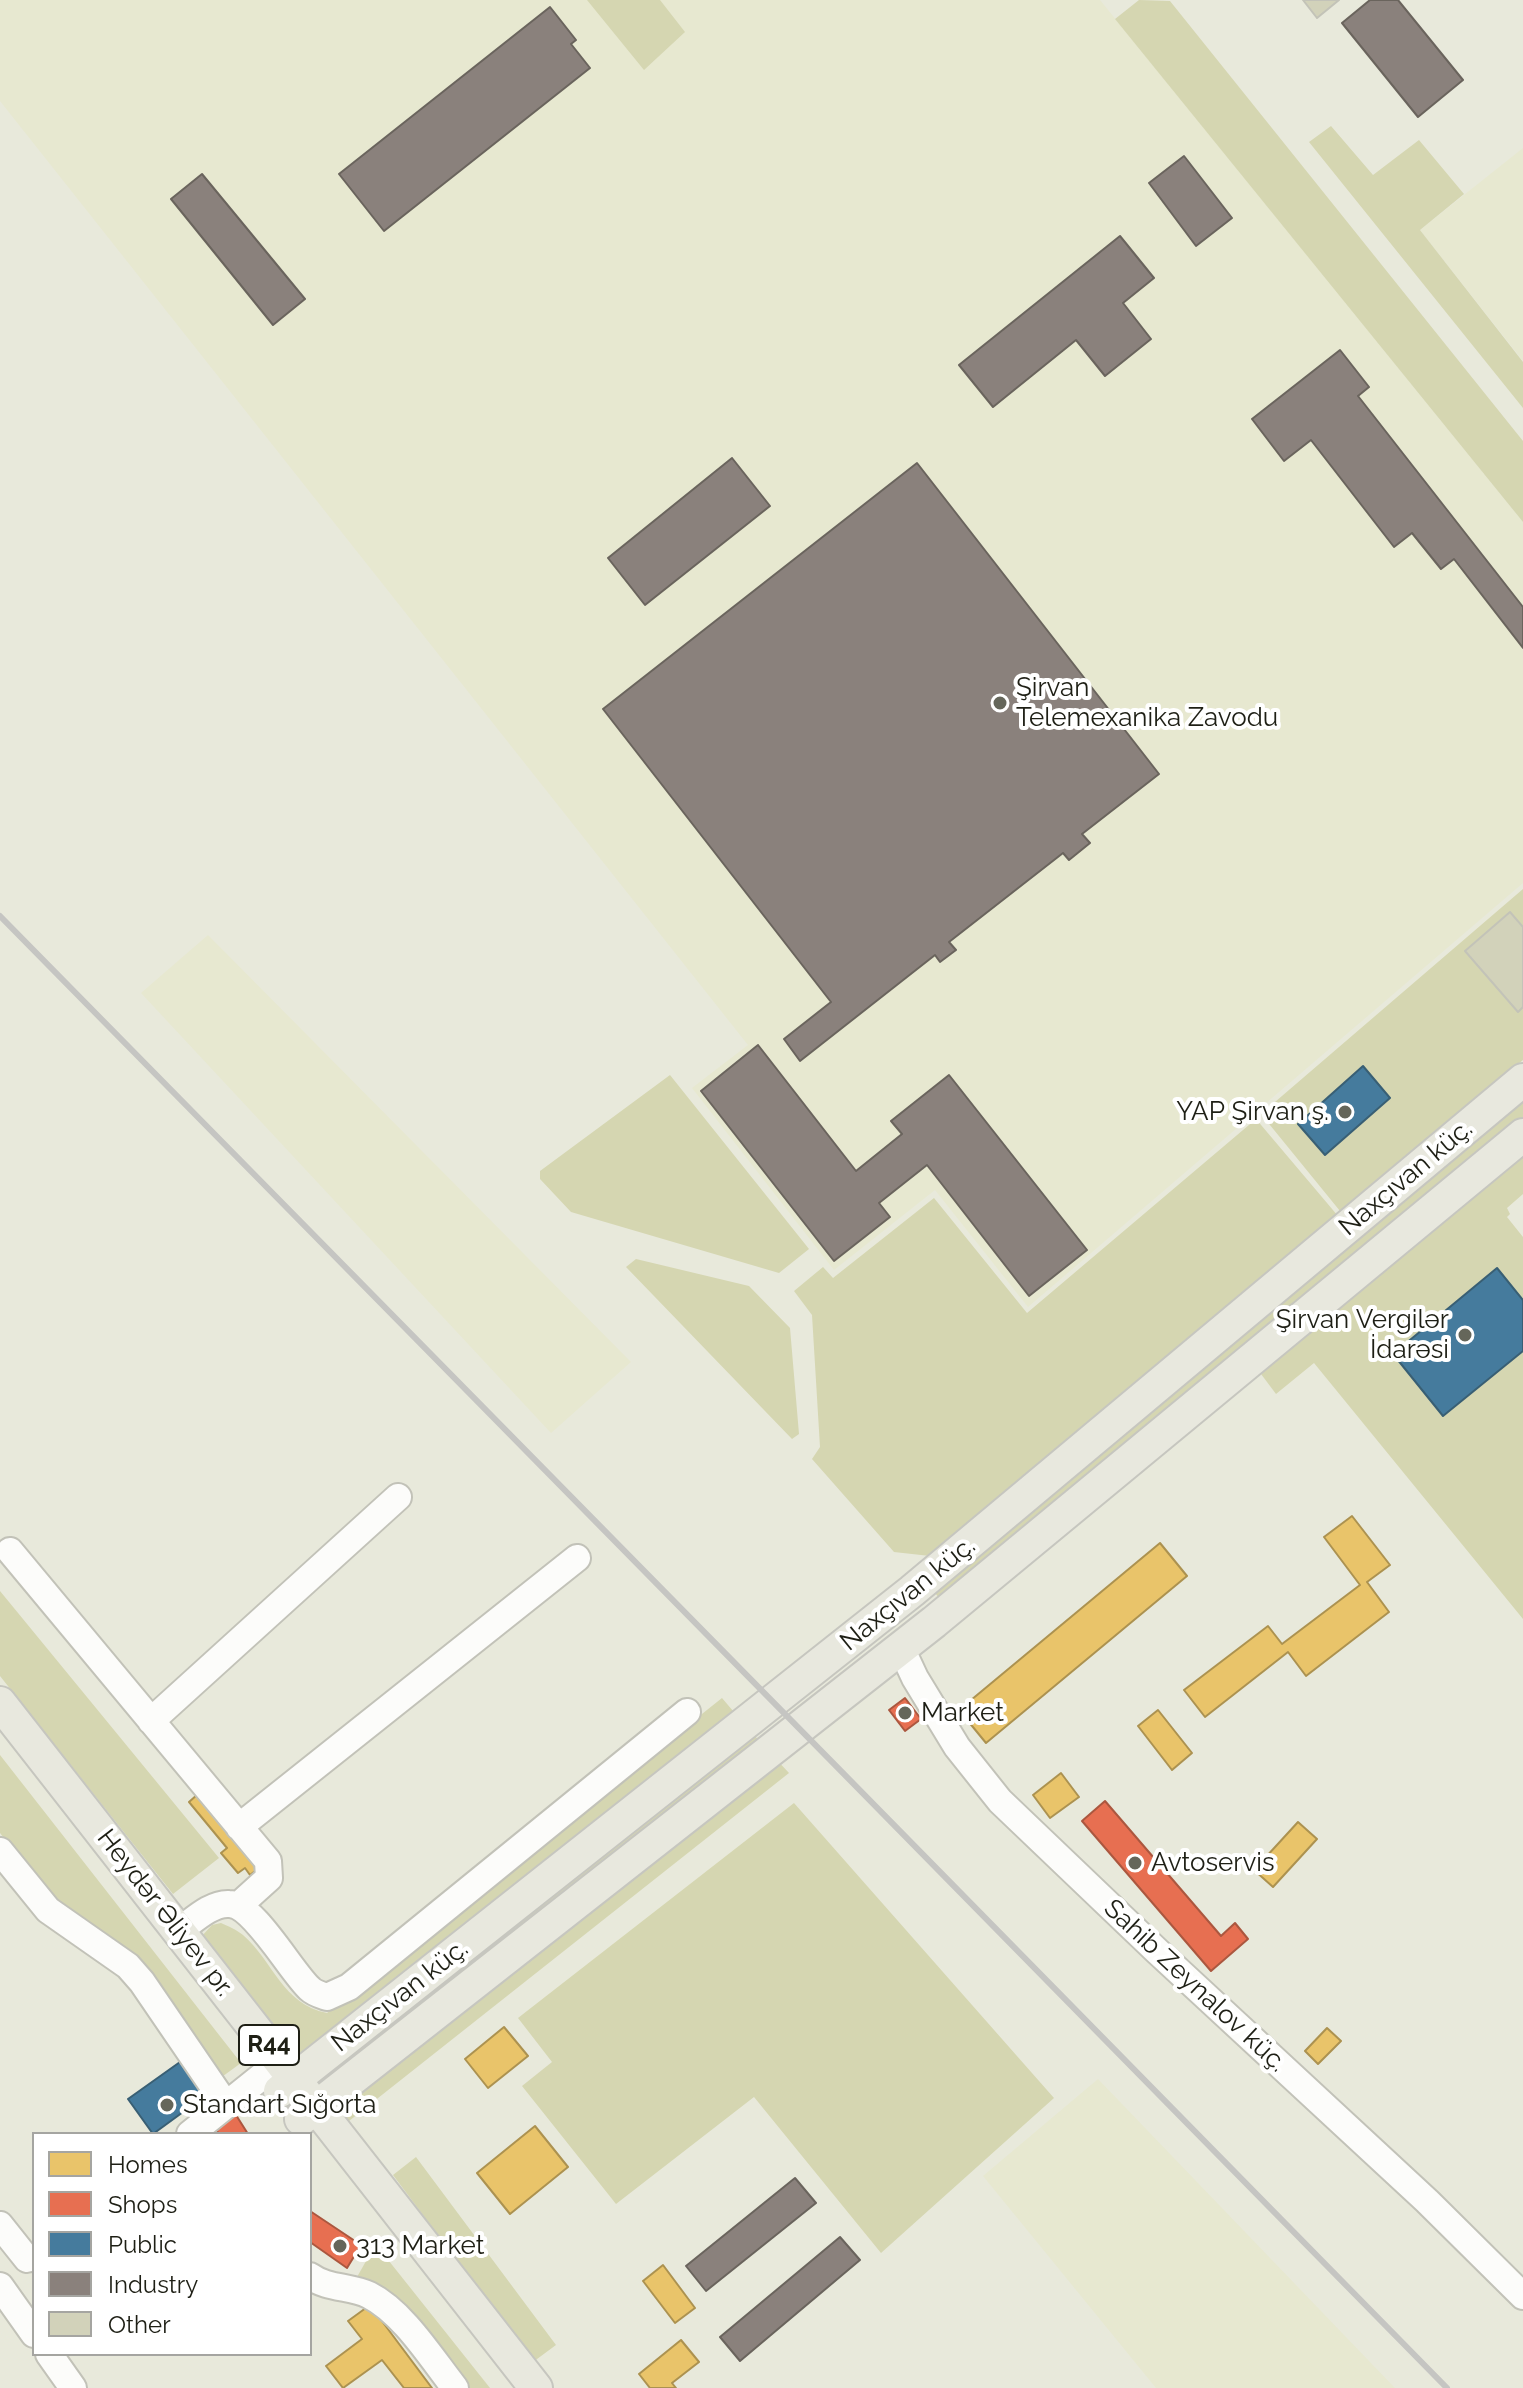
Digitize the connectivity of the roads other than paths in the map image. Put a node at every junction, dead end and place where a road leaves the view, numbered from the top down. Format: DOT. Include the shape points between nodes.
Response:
graph roads {
  1 [pos="1523,1080"];
  2 [pos="1523,1135"];
  3 [pos="398,1497"];
  4 [pos="10,1551"];
  5 [pos="577,1558"];
  6 [pos="901,1648"];
  7 [pos="0,1703"];
  8 [pos="687,1712"];
  9 [pos="151,1721"];
  10 [pos="0,1734"];
  11 [pos="239,1827"];
  12 [pos="0,1851"];
  13 [pos="238,1906"];
  14 [pos="180,1930"];
  15 [pos="280,2081"];
  16 [pos="226,2105"];
  17 [pos="309,2113"];
  18 [pos="193,2132"];
  19 [pos="0,2225"];
  20 [pos="31,2256"];
  21 [pos="312,2277"];
  22 [pos="0,2283"];
  23 [pos="1523,2296"];
  24 [pos="32,2331"];
  25 [pos="50,2356"];
  26 [pos="73,2388"];
  27 [pos="455,2388"];
  28 [pos="510,2388"];
  29 [pos="536,2388"];
  1 -- 15 [label="main road, Naxçıvan küç." via="912,1591"];
  2 -- 6 [label="main road, Naxçıvan küç."];
  3 -- 9 [label="street"];
  4 -- 9 [label="street"];
  5 -- 11 [label="street"];
  6 -- 17 [label="main road, Naxçıvan küç."];
  6 -- 23 [label="street, Sahib Zeynalov küç." via="957,1747 1000,1801"];
  7 -- 14 [label="main road, Heydər Əliyev pr. / R44"];
  8 -- 13 [label="street" via="349,1987 327,1997 312,1992"];
  9 -- 11 [label="street"];
  10 -- 15 [label="main road, Heydər Əliyev pr. / R44"];
  11 -- 13 [label="street" via="270,1870 269,1878"];
  12 -- 16 [label="street" via="48,1910 128,1966"];
  13 -- 14 [label="street" via="215,1907"];
  14 -- 15 [label="main road, Heydər Əliyev pr. / R44"];
  15 -- 16 [label="street"];
  15 -- 17 [label="main road, Heydər Əliyev pr. / R44"];
  16 -- 18 [label="street"];
  17 -- 28 [label="main road, Heydər Əliyev pr. / R44"];
  17 -- 29 [label="main road, Heydər Əliyev pr. / R44"];
  19 -- 20 [label="street"];
  20 -- 22 [label="street"];
  21 -- 27 [label="street" via="368,2294 387,2308"];
  22 -- 24 [label="street"];
  25 -- 26 [label="street"];
}
